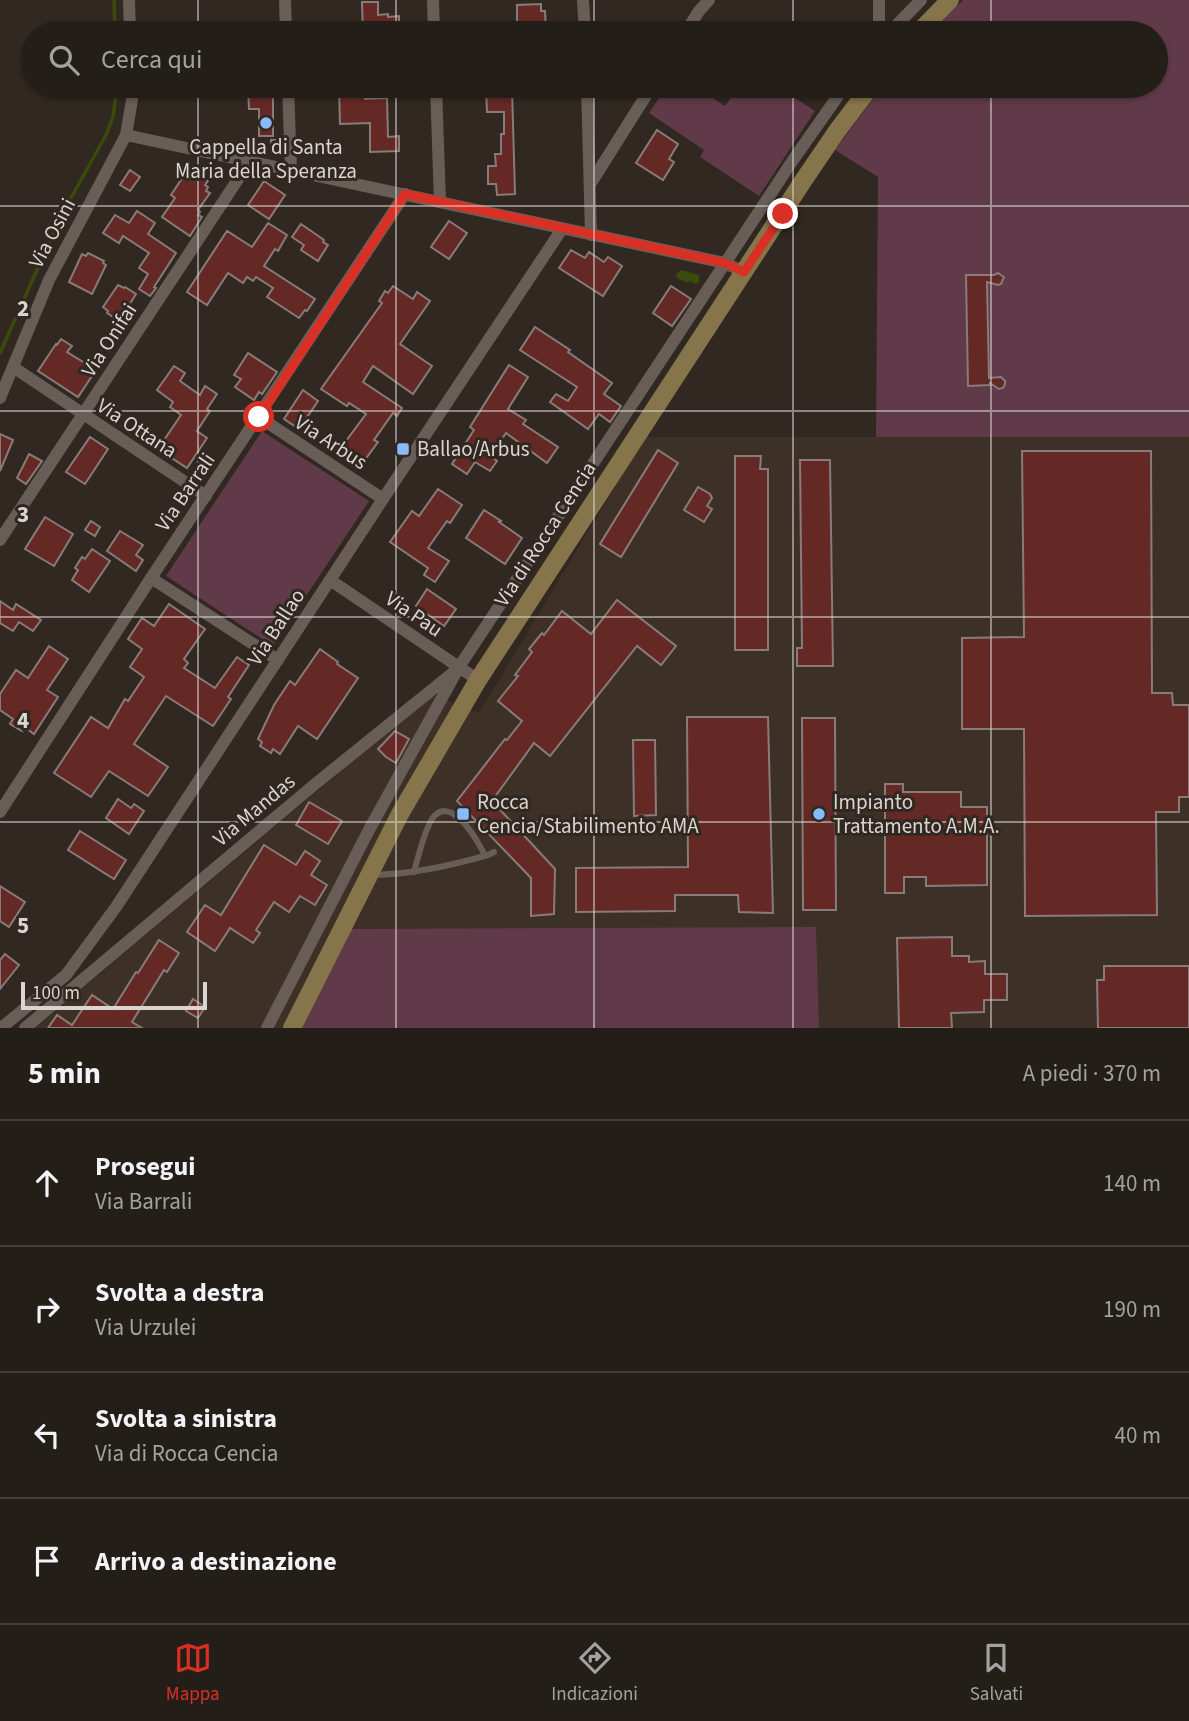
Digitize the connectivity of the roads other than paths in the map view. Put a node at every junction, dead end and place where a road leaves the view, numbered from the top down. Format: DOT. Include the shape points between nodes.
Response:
graph roads {
  1 [pos="129,0"];
  2 [pos="285,0"];
  3 [pos="433,0"];
  4 [pos="583,0"];
  5 [pos="709,0"];
  6 [pos="879,0"];
  7 [pos="921,0"];
  8 [pos="950,0"];
  9 [pos="130,21"];
  10 [pos="286,21"];
  11 [pos="434,21"];
  12 [pos="584,21"];
  13 [pos="693,21"];
  14 [pos="879,21"];
  15 [pos="901,21"];
  16 [pos="930,21"];
  17 [pos="132,98"];
  18 [pos="288,98"];
  19 [pos="436,98"];
  20 [pos="587,98"];
  21 [pos="644,98"];
  22 [pos="837,98"];
  23 [pos="863,98"];
  24 [pos="126,135"];
  25 [pos="250,161"];
  26 [pos="291,169"];
  27 [pos="590,184"];
  28 [pos="405,194"];
  29 [pos="440,202"];
  30 [pos="562,229"];
  31 [pos="591,235"];
  32 [pos="725,263"];
  33 [pos="744,272"];
  34 [pos="13,367"];
  35 [pos="0,398"];
  36 [pos="83,415"];
  37 [pos="259,417"];
  38 [pos="206,496"];
  39 [pos="383,499"];
  40 [pos="0,540"];
  41 [pos="538,548"];
  42 [pos="555,559"];
  43 [pos="151,578"];
  44 [pos="330,580"];
  45 [pos="278,660"];
  46 [pos="459,667"];
  47 [pos="478,680"];
  48 [pos="0,812"];
  49 [pos="494,852"];
  50 [pos="485,856"];
  51 [pos="414,872"];
  52 [pos="369,875"];
  53 [pos="71,979"];
  54 [pos="42,994"];
  55 [pos="52,1005"];
  56 [pos="7,1026"];
  57 [pos="25,1028"];
  58 [pos="267,1028"];
  59 [pos="292,1028"];
  1 -- 9 [label="street"];
  2 -- 10 [label="street"];
  3 -- 11 [label="street"];
  4 -- 12 [label="street"];
  5 -- 13 [label="street"];
  6 -- 14 [label="street"];
  7 -- 15 [label="street"];
  8 -- 16 [label="main road"];
  17 -- 24 [label="street, Via Osini"];
  18 -- 26 [label="street"];
  19 -- 29 [label="street"];
  20 -- 27 [label="street"];
  21 -- 27 [label="street"];
  22 -- 32 [label="street, Via di Rocca Cencia"];
  23 -- 33 [label="main road, Via di Rocca Cencia"];
  24 -- 25 [label="street"];
  24 -- 34 [label="street, Via Osini" via="49,280"];
  25 -- 26 [label="street"];
  25 -- 36 [label="street, Via Onifai"];
  26 -- 28 [label="street"];
  27 -- 31 [label="street"];
  28 -- 29 [label="street"];
  28 -- 37 [label="street, Via Barrali"];
  29 -- 30 [label="street"];
  30 -- 31 [label="street"];
  30 -- 39 [label="street, Via Ballao"];
  31 -- 32 [label="street"];
  32 -- 33 [label="street"];
  32 -- 41 [label="street, Via di Rocca Cencia"];
  33 -- 42 [label="main road, Via di Rocca Cencia"];
  34 -- 35 [label="street, Via Osini"];
  34 -- 36 [label="street, Via Ottana"];
  36 -- 38 [label="street, Via Ottana"];
  36 -- 40 [label="street, Via Onifai"];
  37 -- 38 [label="street, Via Barrali"];
  37 -- 39 [label="street, Via Arbus"];
  38 -- 43 [label="street, Via Barrali"];
  39 -- 44 [label="street, Via Ballao"];
  41 -- 42 [label="street"];
  41 -- 46 [label="street, Via di Rocca Cencia"];
  42 -- 47 [label="main road, Via di Rocca Cencia"];
  43 -- 45 [label="street"];
  43 -- 48 [label="street, Via Barrali"];
  44 -- 45 [label="street, Via Ballao"];
  44 -- 46 [label="street, Via Pau"];
  45 -- 53 [label="street, Via Ballao"];
  46 -- 47 [label="street, Via Pau"];
  46 -- 53 [label="street, Via Mandas"];
  46 -- 58 [label="street, Via di Rocca Cencia"];
  47 -- 52 [label="main road, Via di Rocca Cencia"];
  49 -- 50 [label="lane"];
  50 -- 51 [label="lane"];
  50 -- 51 [label="lane" via="458,817 442,811 432,819"];
  51 -- 52 [label="lane"];
  52 -- 59 [label="main road, Via di Rocca Cencia"];
  53 -- 54 [label="street, Via Ballao"];
  53 -- 55 [label="street"];
  54 -- 55 [label="street"];
  54 -- 56 [label="street, Via Ballao"];
  55 -- 57 [label="street"];
}
